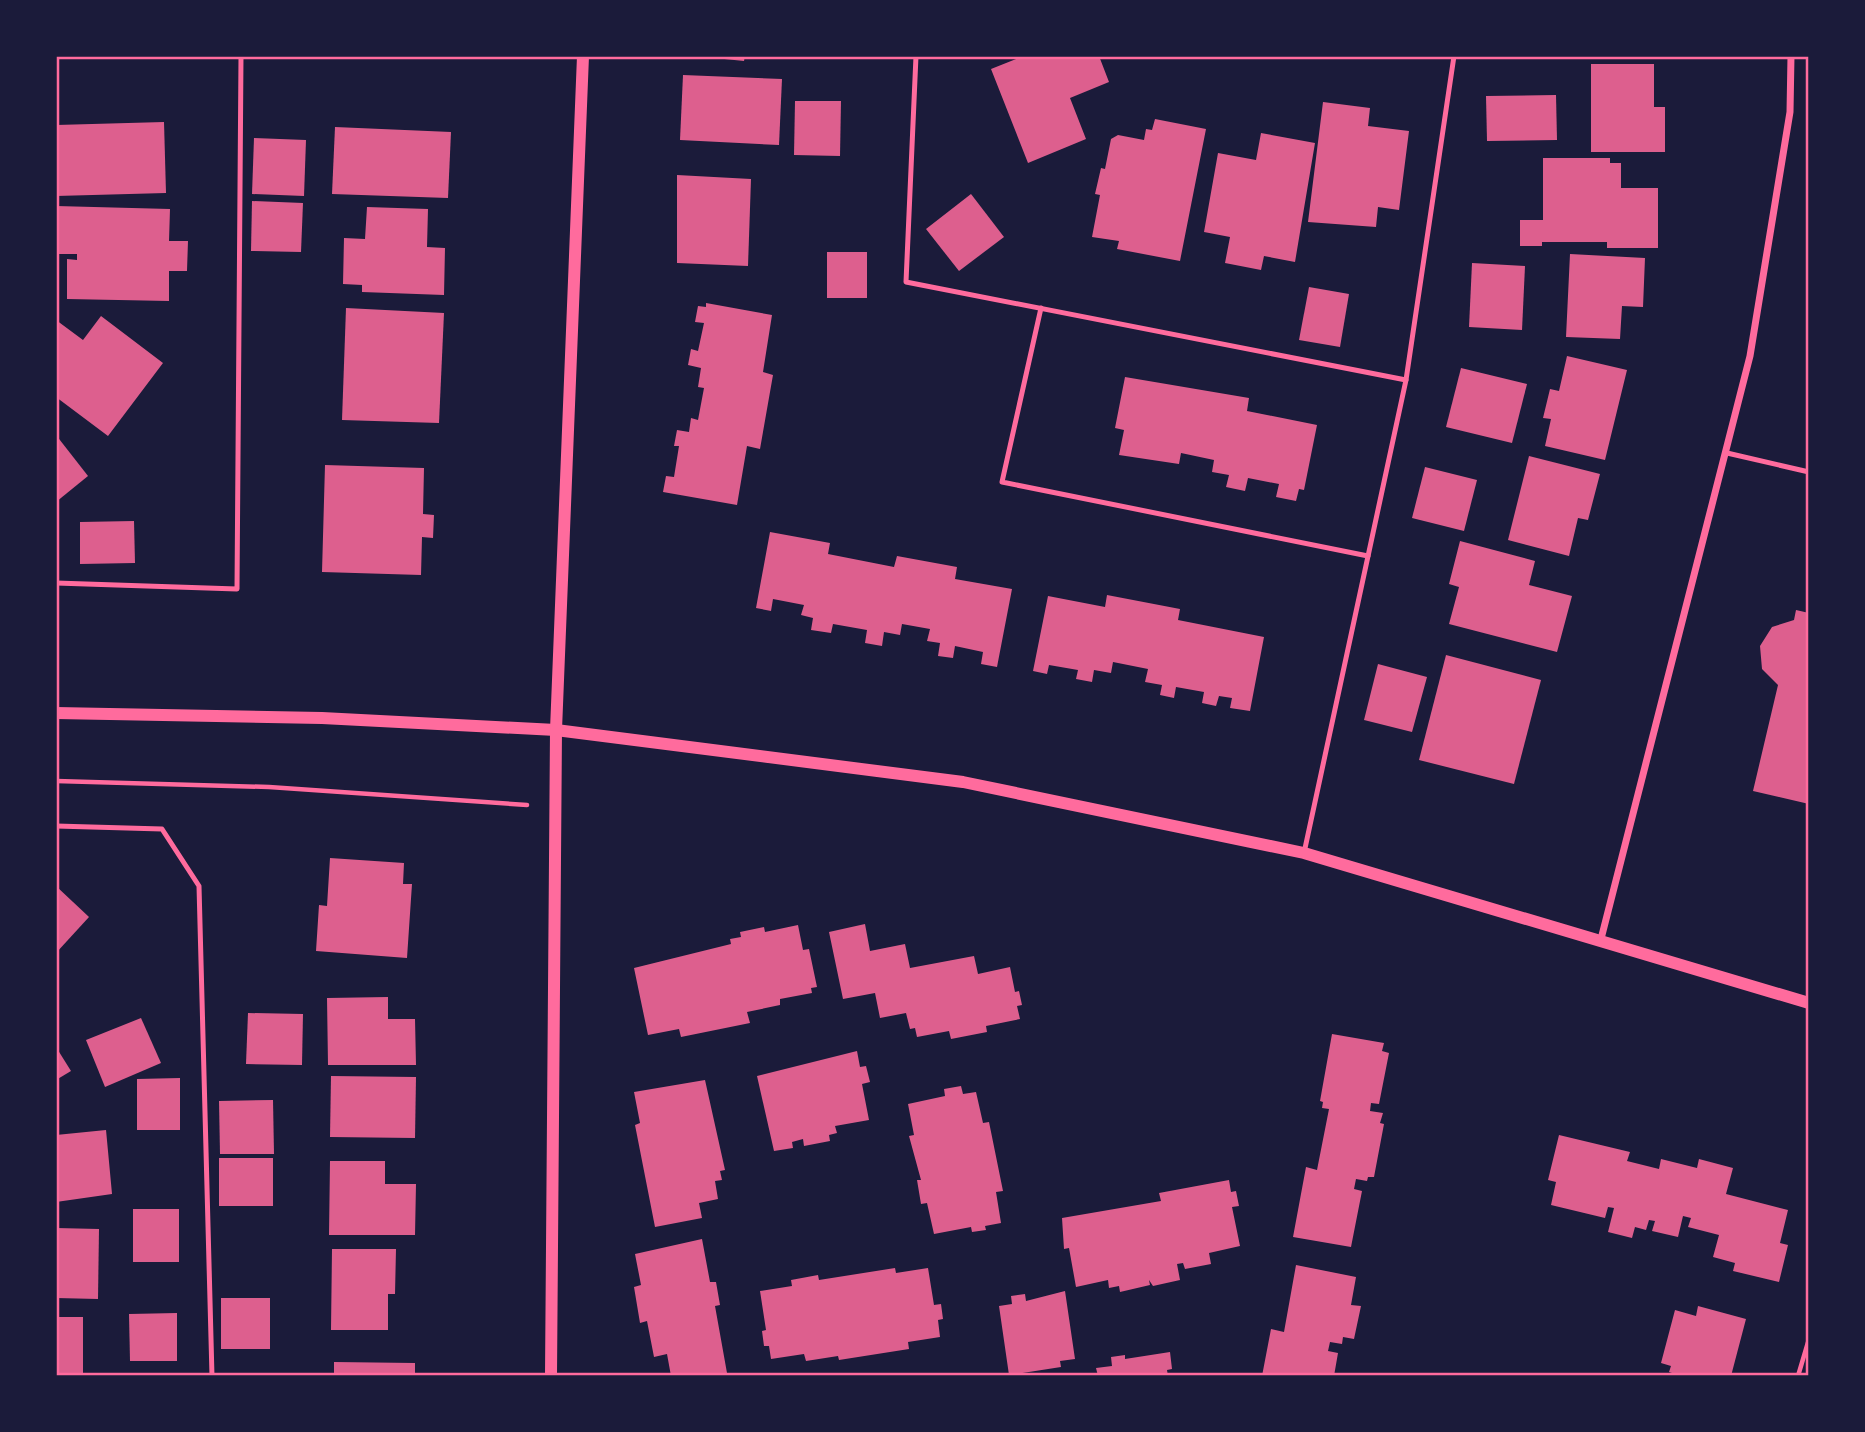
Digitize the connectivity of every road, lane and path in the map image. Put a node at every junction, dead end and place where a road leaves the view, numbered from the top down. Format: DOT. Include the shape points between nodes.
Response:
graph roads {
  1 [pos="241,56"];
  2 [pos="583,56"];
  3 [pos="916,56"];
  4 [pos="1454,56"];
  5 [pos="1791,56"];
  6 [pos="1041,308"];
  7 [pos="1406,380"];
  8 [pos="1727,453"];
  9 [pos="1809,472"];
  10 [pos="1368,556"];
  11 [pos="56,583"];
  12 [pos="56,713"];
  13 [pos="556,730"];
  14 [pos="56,781"];
  15 [pos="557,807"];
  16 [pos="56,826"];
  17 [pos="1304,853"];
  18 [pos="1601,939"];
  19 [pos="1809,1003"];
  20 [pos="1809,1339"];
  21 [pos="212,1376"];
  22 [pos="551,1376"];
  23 [pos="1798,1376"];
  1 -- 11 [label="lane" via="237,589"];
  2 -- 13 [label="street"];
  3 -- 6 [label="lane" via="906,282"];
  4 -- 7 [label="lane"];
  5 -- 8 [label="street" via="1788,125 1750,356"];
  6 -- 7 [label="lane"];
  6 -- 10 [label="lane" via="1002,482"];
  7 -- 10 [label="lane"];
  8 -- 9 [label="lane"];
  8 -- 18 [label="street"];
  10 -- 17 [label="lane"];
  12 -- 13 [label="street" via="322,718"];
  13 -- 15 [label="street"];
  13 -- 17 [label="street" via="963,782"];
  14 -- 15 [label="path" via="270,787"];
  15 -- 22 [label="street"];
  16 -- 21 [label="lane" via="162,829 199,886"];
  17 -- 18 [label="street"];
  18 -- 19 [label="street"];
  20 -- 23 [label="path"];
}
